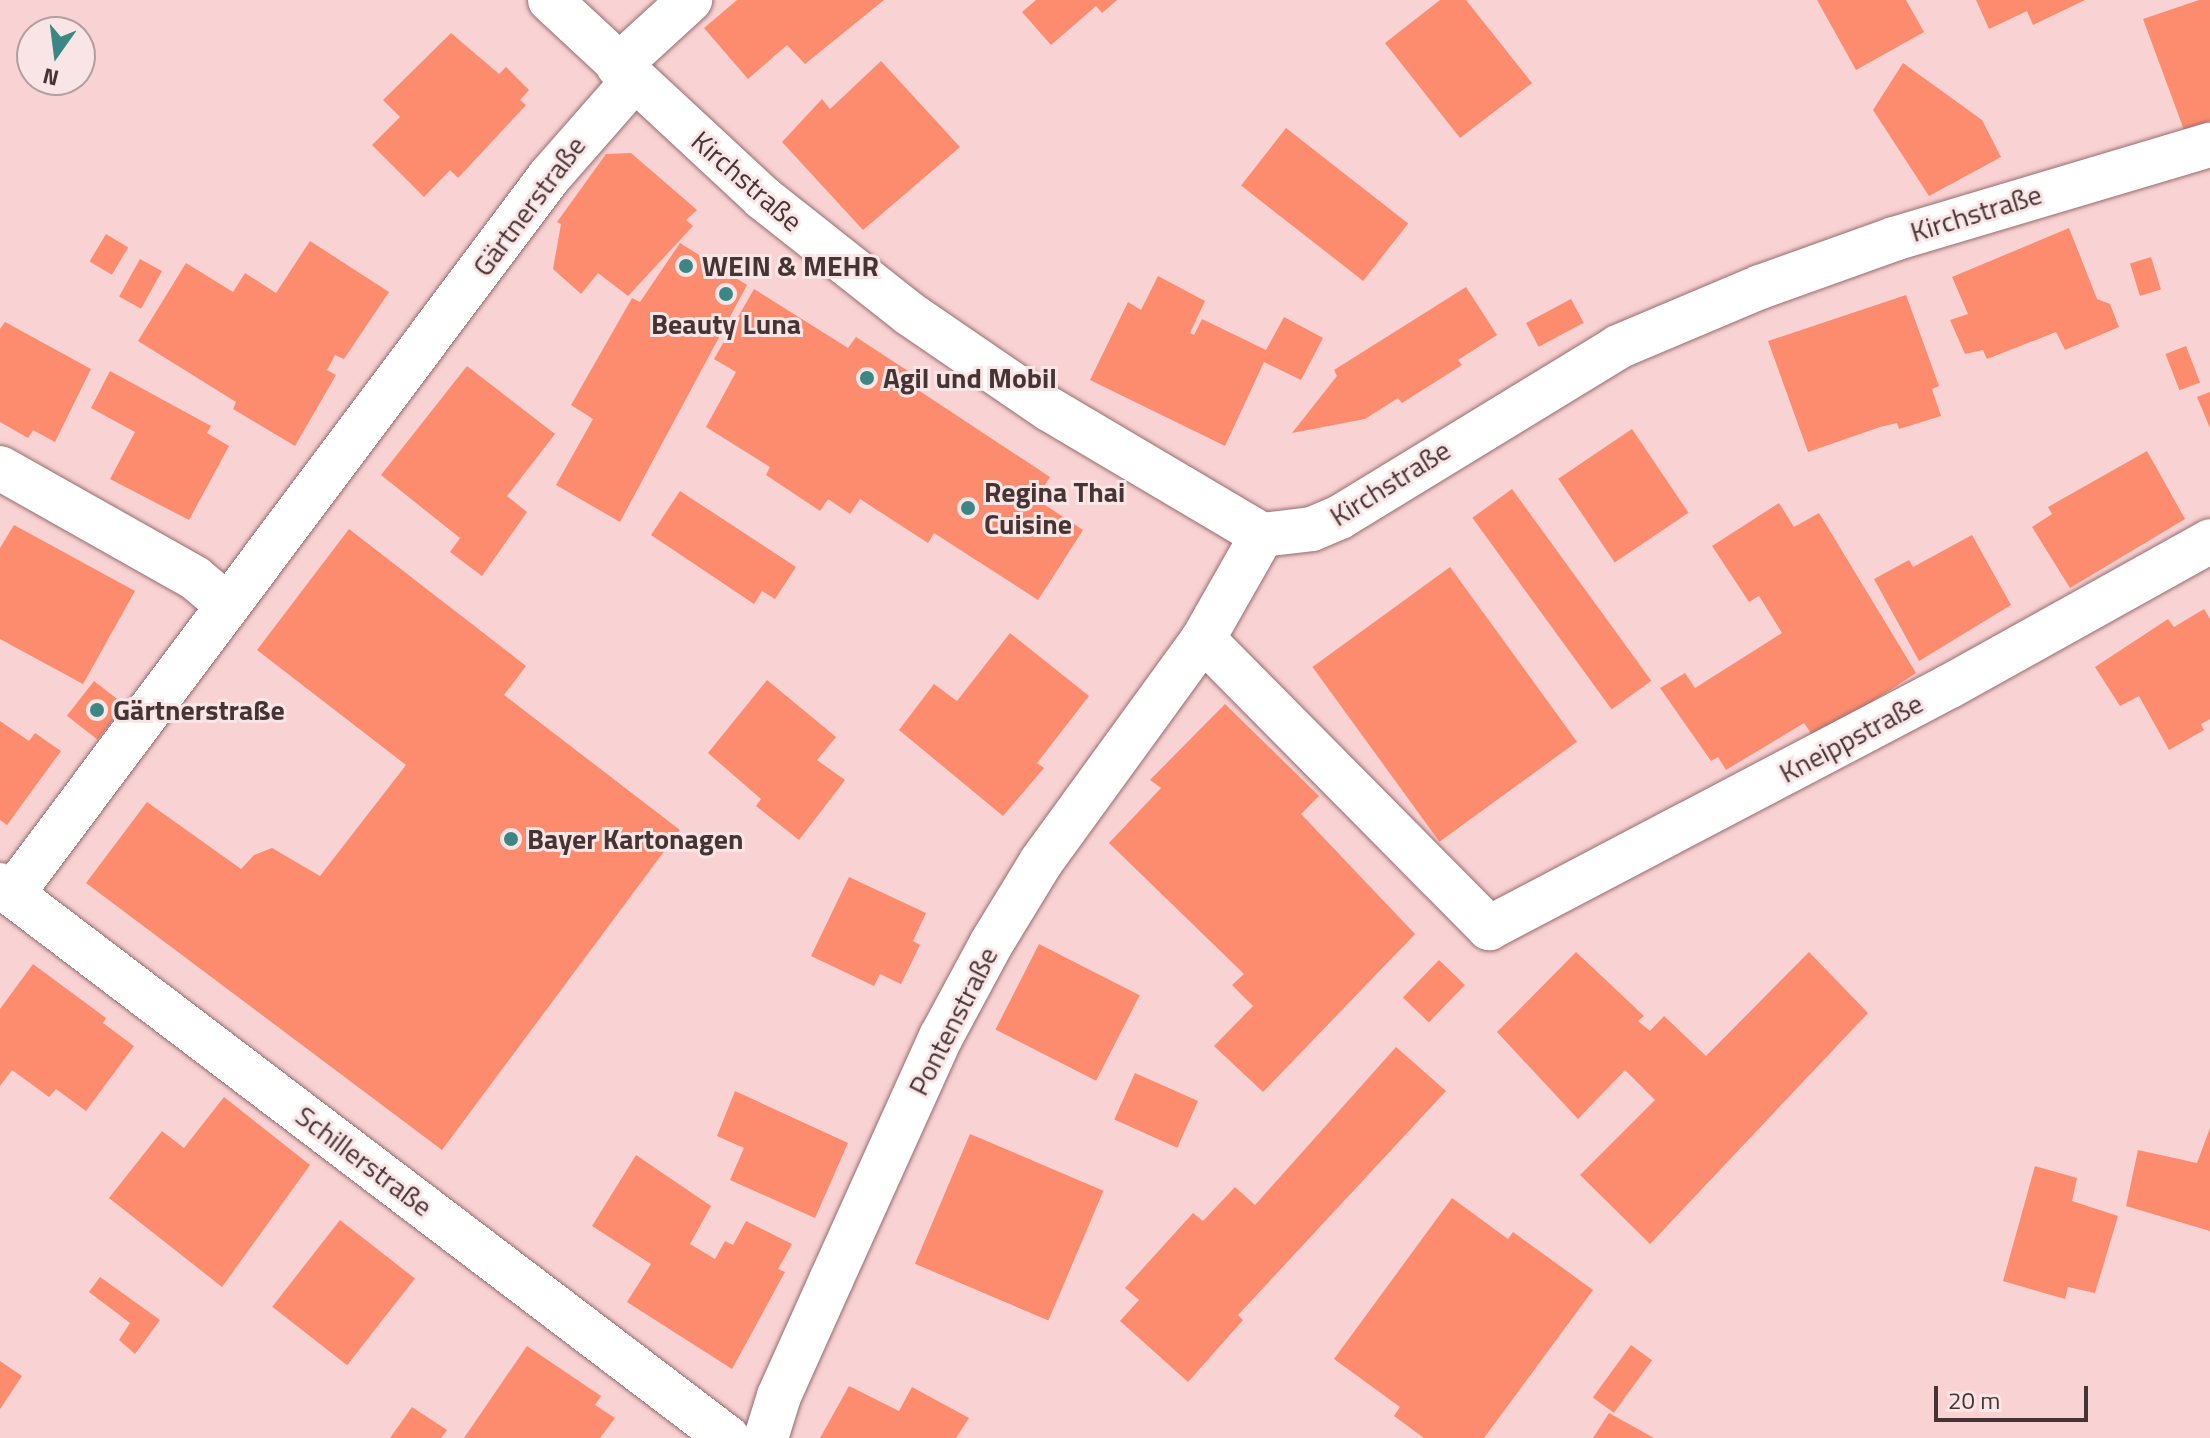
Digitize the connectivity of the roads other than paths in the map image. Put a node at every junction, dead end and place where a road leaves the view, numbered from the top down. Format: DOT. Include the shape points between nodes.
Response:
graph roads {
  1 [pos="550,0"];
  2 [pos="690,0"];
  3 [pos="626,74"];
  4 [pos="2210,145"];
  5 [pos="0,468"];
  6 [pos="1262,535"];
  7 [pos="2210,541"];
  8 [pos="226,604"];
  9 [pos="1203,639"];
  10 [pos="6,890"];
  11 [pos="728,1438"];
  12 [pos="766,1438"];
  1 -- 3 [label="street, Kirchstraße"];
  2 -- 3 [label="street, Gärtnerstraße"];
  3 -- 6 [label="street, Kirchstraße" via="763,198 910,314 1061,416"];
  3 -- 8 [label="street, Gärtnerstraße"];
  4 -- 6 [label="street, Kirchstraße" via="1908,234 1760,287 1618,347 1340,517 1312,529"];
  5 -- 8 [label="street" via="195,578"];
  6 -- 9 [label="street, Pontenstraße"];
  7 -- 9 [label="street, Kneippstraße" via="1950,686 1489,928"];
  8 -- 10 [label="street, Gärtnerstraße"];
  9 -- 12 [label="street, Pontenstraße" via="1041,862 991,944 941,1037 779,1396"];
  10 -- 11 [label="street, Schillerstraße"];
}
